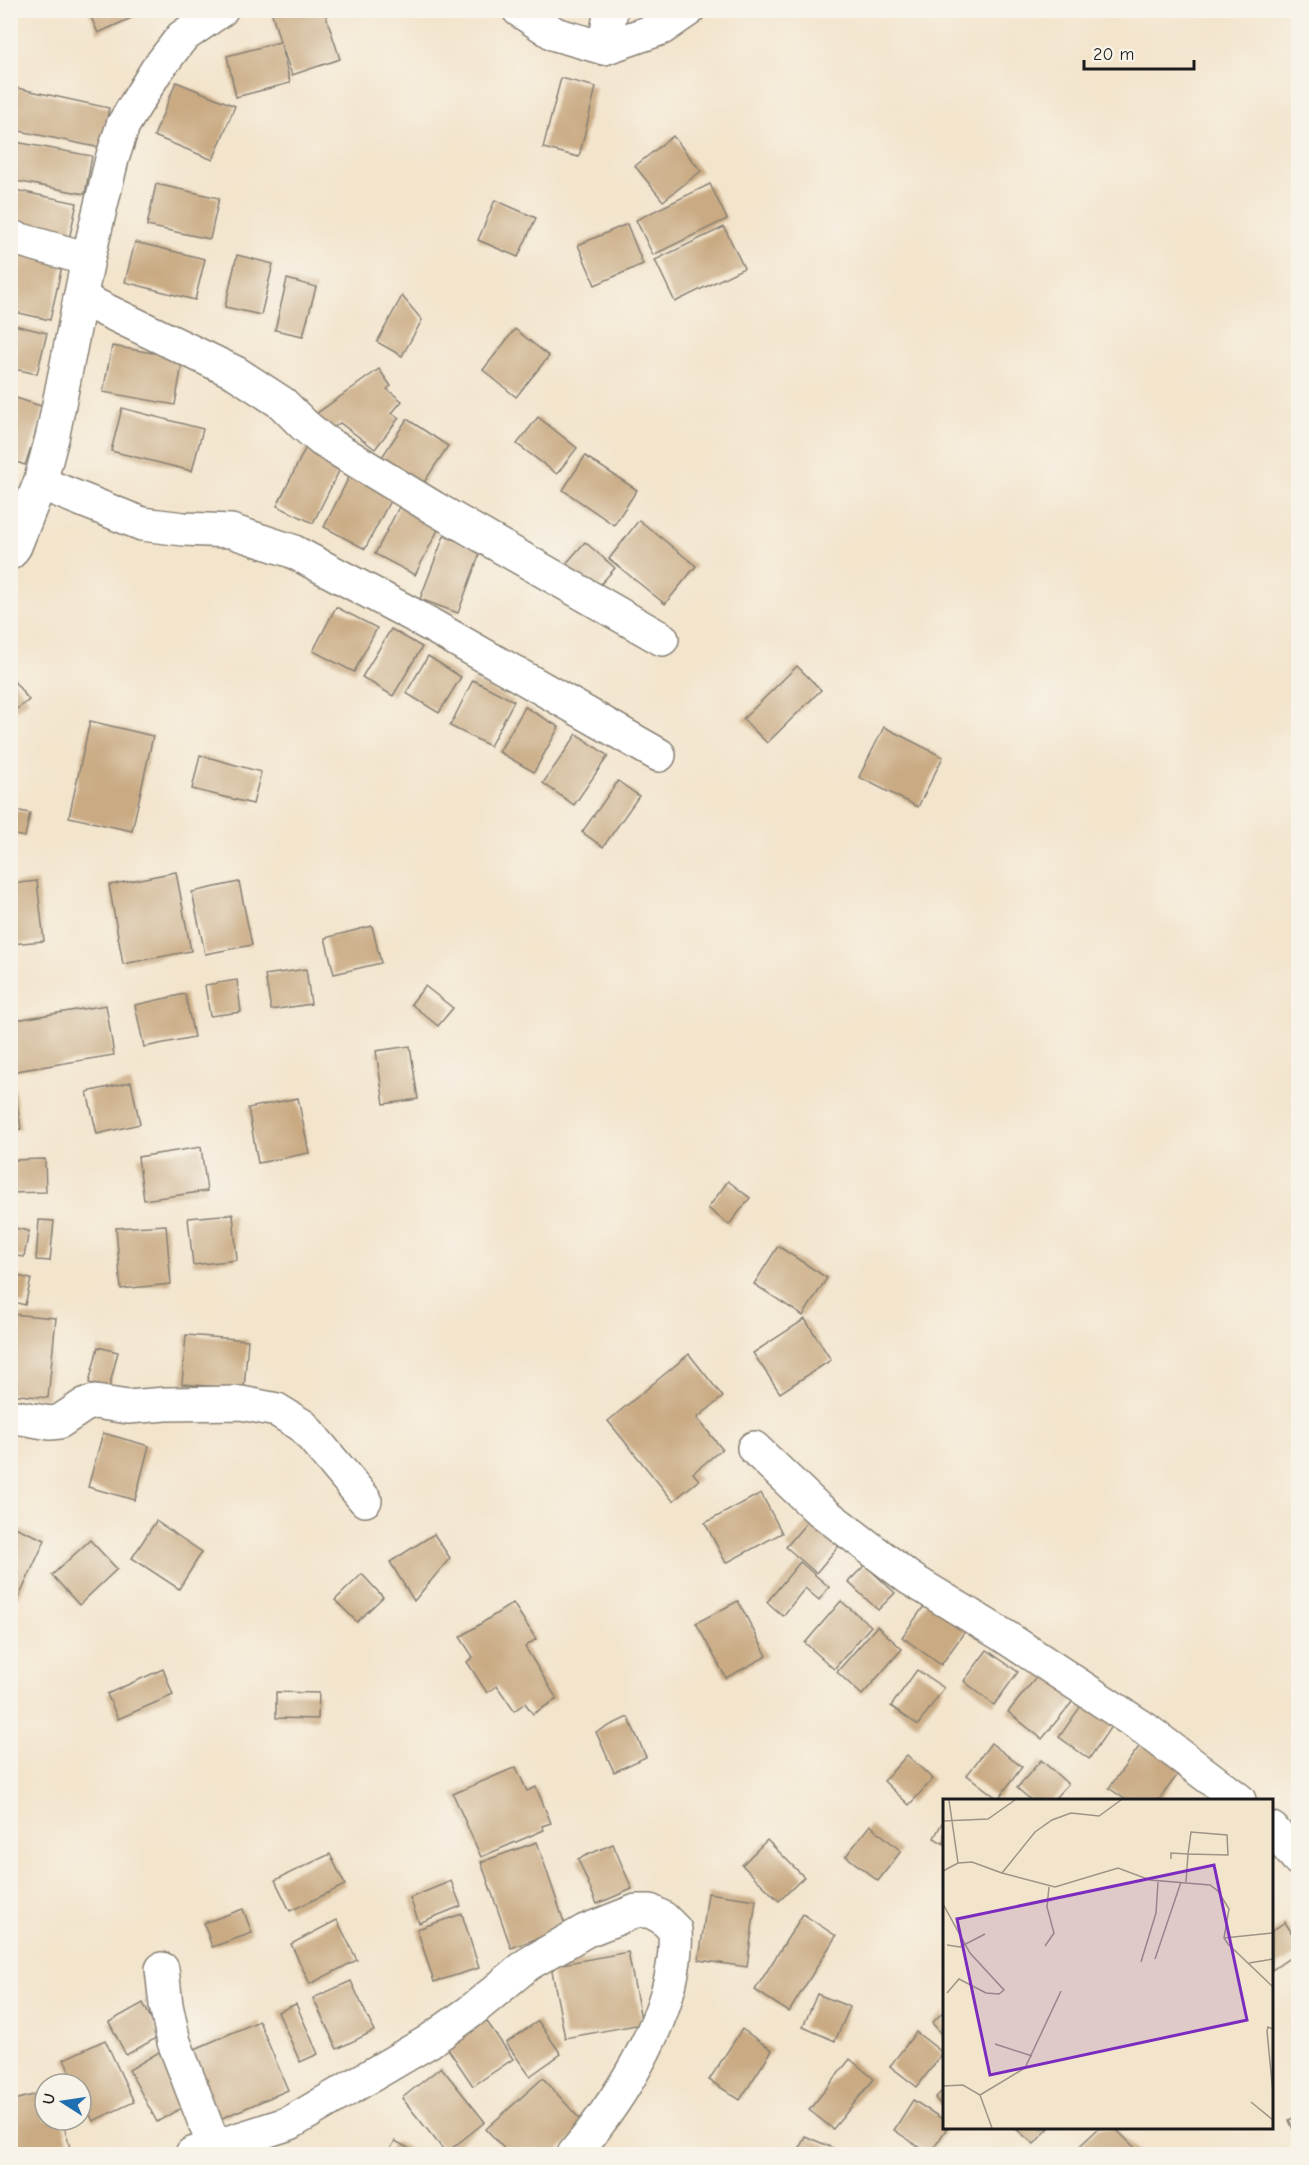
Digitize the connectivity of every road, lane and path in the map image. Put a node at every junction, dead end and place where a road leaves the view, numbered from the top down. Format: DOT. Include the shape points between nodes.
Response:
graph roads {
  1 [pos="221,10"];
  2 [pos="519,10"];
  3 [pos="611,10"];
  4 [pos="688,10"];
  5 [pos="604,48"];
  6 [pos="10,237"];
  7 [pos="88,259"];
  8 [pos="80,298"];
  9 [pos="40,483"];
  10 [pos="10,553"];
  11 [pos="662,639"];
  12 [pos="659,755"];
  13 [pos="10,1416"];
  14 [pos="754,1448"];
  15 [pos="365,1500"];
  16 [pos="1233,1798"];
  17 [pos="1273,1830"];
  18 [pos="1299,1859"];
  19 [pos="162,1970"];
  20 [pos="208,2152"];
  21 [pos="574,2154"];
  1 -- 7 [label="street" via="182,38 123,125"];
  2 -- 5 [label="street" via="555,34"];
  3 -- 5 [label="street"];
  4 -- 5 [label="street" via="662,28"];
  6 -- 7 [label="street"];
  7 -- 8 [label="street"];
  8 -- 9 [label="street"];
  8 -- 11 [label="street" via="236,373 282,403 322,440"];
  9 -- 10 [label="street"];
  9 -- 12 [label="street" via="142,524 231,531 292,551"];
  13 -- 15 [label="street" via="59,1422 94,1402 128,1407 241,1403 277,1410 303,1426"];
  14 -- 16 [label="street" via="816,1507 909,1578 1127,1717"];
  17 -- 18 [label="street"];
  19 -- 20 [label="street" via="174,2042"];
  20 -- 21 [label="street" via="290,2123 428,2042 528,1964 585,1931 636,1911 650,1911 675,1930 675,1957 660,2012 641,2058 601,2121"];
}
